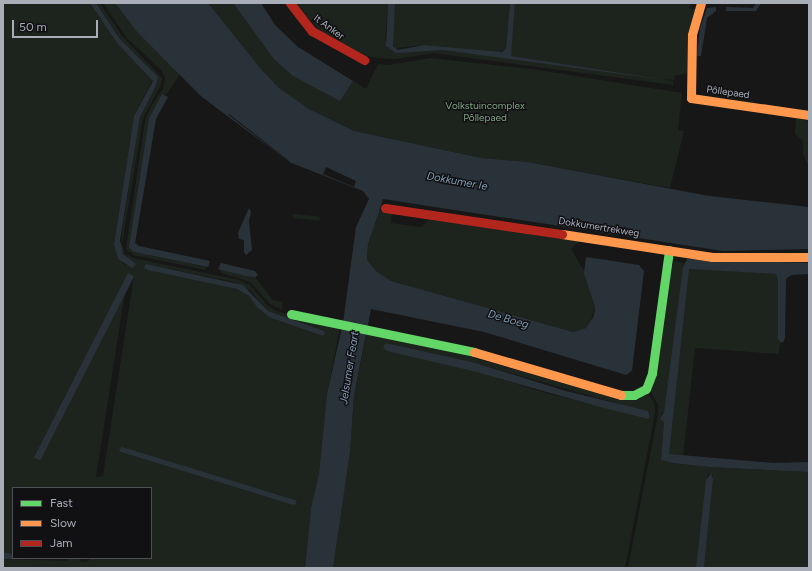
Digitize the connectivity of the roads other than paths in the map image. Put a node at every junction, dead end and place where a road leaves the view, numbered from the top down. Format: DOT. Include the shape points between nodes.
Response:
graph roads {
  1 [pos="290,3"];
  2 [pos="700,3"];
  3 [pos="364,60"];
  4 [pos="809,115"];
  5 [pos="385,208"];
  6 [pos="669,250"];
  7 [pos="809,257"];
  8 [pos="291,314"];
  1 -- 3 [label="street, It Anker" via="312,31"];
  2 -- 4 [label="street, Pôllepaed" via="691,42 691,98"];
  5 -- 6 [label="street, Dokkumertrekweg"];
  6 -- 7 [label="street, Dokkumertrekweg" via="733,259"];
  6 -- 8 [label="street" via="652,373 646,389 634,395 618,395 492,356"];
}
